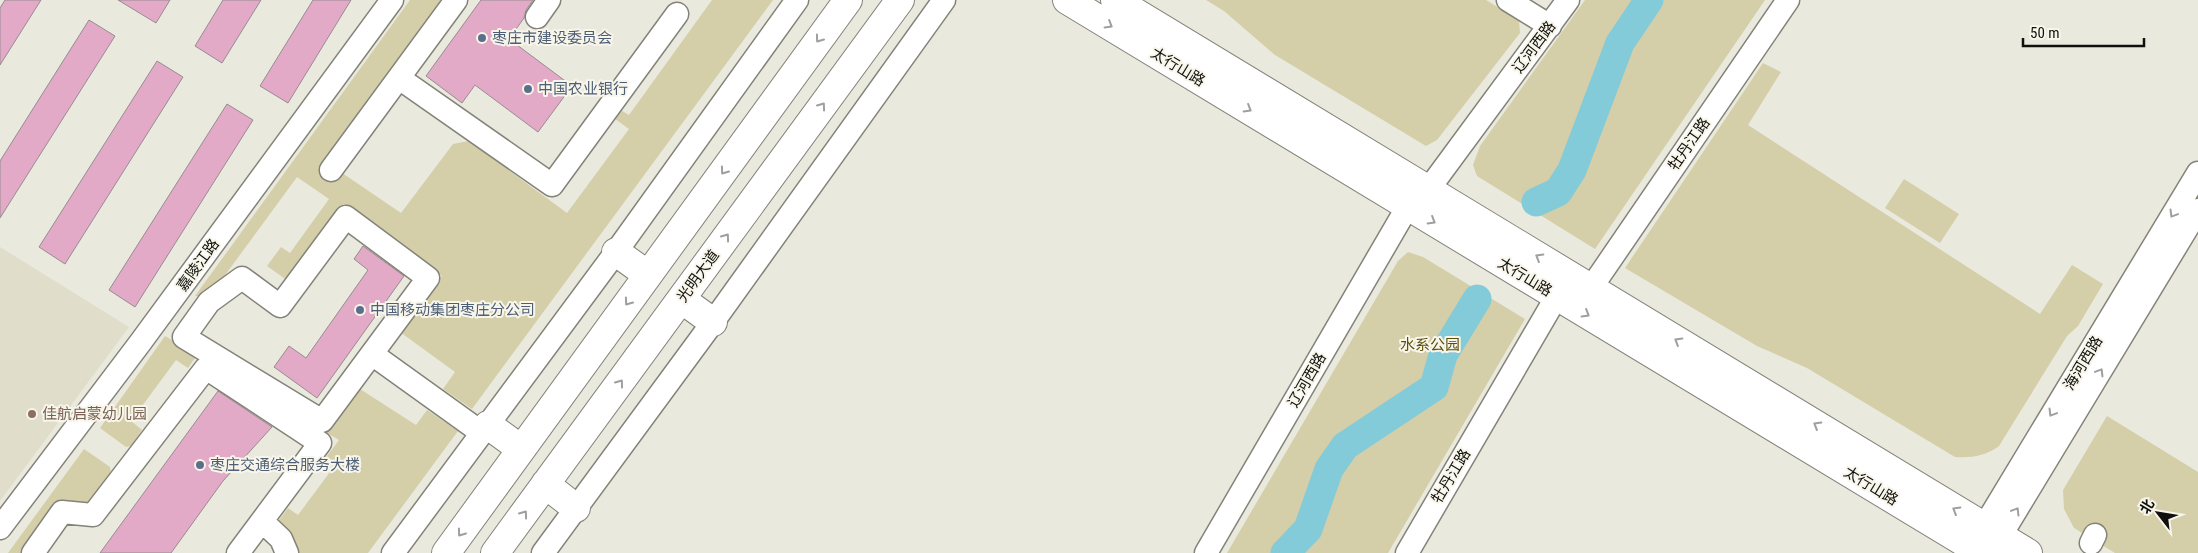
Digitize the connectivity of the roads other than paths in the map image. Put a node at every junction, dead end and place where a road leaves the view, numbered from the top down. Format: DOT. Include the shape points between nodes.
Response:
graph roads {
  1 [pos="392,0"];
  2 [pos="456,0"];
  3 [pos="797,0"];
  4 [pos="848,0"];
  5 [pos="900,0"];
  6 [pos="944,0"];
  7 [pos="1067,0"];
  8 [pos="1115,0"];
  9 [pos="1508,0"];
  10 [pos="1568,0"];
  11 [pos="1788,0"];
  12 [pos="677,14"];
  13 [pos="1550,26"];
  14 [pos="399,78"];
  15 [pos="331,170"];
  16 [pos="2198,173"];
  17 [pos="1418,198"];
  18 [pos="2198,210"];
  19 [pos="616,252"];
  20 [pos="648,275"];
  21 [pos="1590,288"];
  22 [pos="1557,296"];
  23 [pos="681,299"];
  24 [pos="713,322"];
  25 [pos="372,354"];
  26 [pos="485,429"];
  27 [pos="521,449"];
  28 [pos="545,484"];
  29 [pos="576,508"];
  30 [pos="262,521"];
  31 [pos="0,528"];
  32 [pos="1983,545"];
  33 [pos="33,553"];
  34 [pos="238,553"];
  35 [pos="288,553"];
  36 [pos="394,553"];
  37 [pos="446,553"];
  38 [pos="495,553"];
  39 [pos="543,553"];
  40 [pos="1206,553"];
  41 [pos="1407,553"];
  42 [pos="2028,553"];
  1 -- 31 [label="street, 嘉陵江路"];
  2 -- 14 [label="street"];
  3 -- 19 [label="street"];
  4 -- 20 [label="main road, one-way"];
  23 -- 5 [label="main road, 光明大道, one-way"];
  6 -- 24 [label="street"];
  7 -- 17 [label="main road, 太行山路, one-way"];
  8 -- 17 [label="main road, 太行山路"];
  9 -- 13 [label="street"];
  10 -- 13 [label="street, 辽河西路"];
  11 -- 21 [label="street, 牡丹江路"];
  12 -- 14 [label="street" via="552,185"];
  13 -- 17 [label="street, 辽河西路"];
  14 -- 15 [label="street"];
  16 -- 32 [label="street, 海河西路, one-way"];
  21 -- 17 [label="main road, 太行山路, one-way"];
  17 -- 22 [label="main road, 太行山路, one-way"];
  17 -- 40 [label="street, 辽河西路"];
  32 -- 18 [label="street, 海河西路, one-way"];
  19 -- 20 [label="main road"];
  19 -- 26 [label="street"];
  20 -- 27 [label="main road, one-way"];
  32 -- 21 [label="main road, 太行山路, one-way"];
  22 -- 32 [label="main road, 太行山路, one-way"];
  22 -- 41 [label="street, 牡丹江路"];
  23 -- 24 [label="main road"];
  28 -- 23 [label="main road, 光明大道, one-way"];
  24 -- 29 [label="street"];
  25 -- 25 [label="street" via="428,278 346,217 280,306 242,278 209,302 184,337 322,421"];
  25 -- 26 [label="street"];
  26 -- 27 [label="main road"];
  26 -- 36 [label="street"];
  27 -- 37 [label="main road, one-way"];
  28 -- 29 [label="main road"];
  38 -- 28 [label="main road, 光明大道, one-way"];
  29 -- 39 [label="street"];
  30 -- 33 [label="street" via="320,444 206,368 93,515 62,512"];
  30 -- 34 [label="street"];
  30 -- 35 [label="street" via="281,539"];
  32 -- 42 [label="main road, 太行山路"];
}
